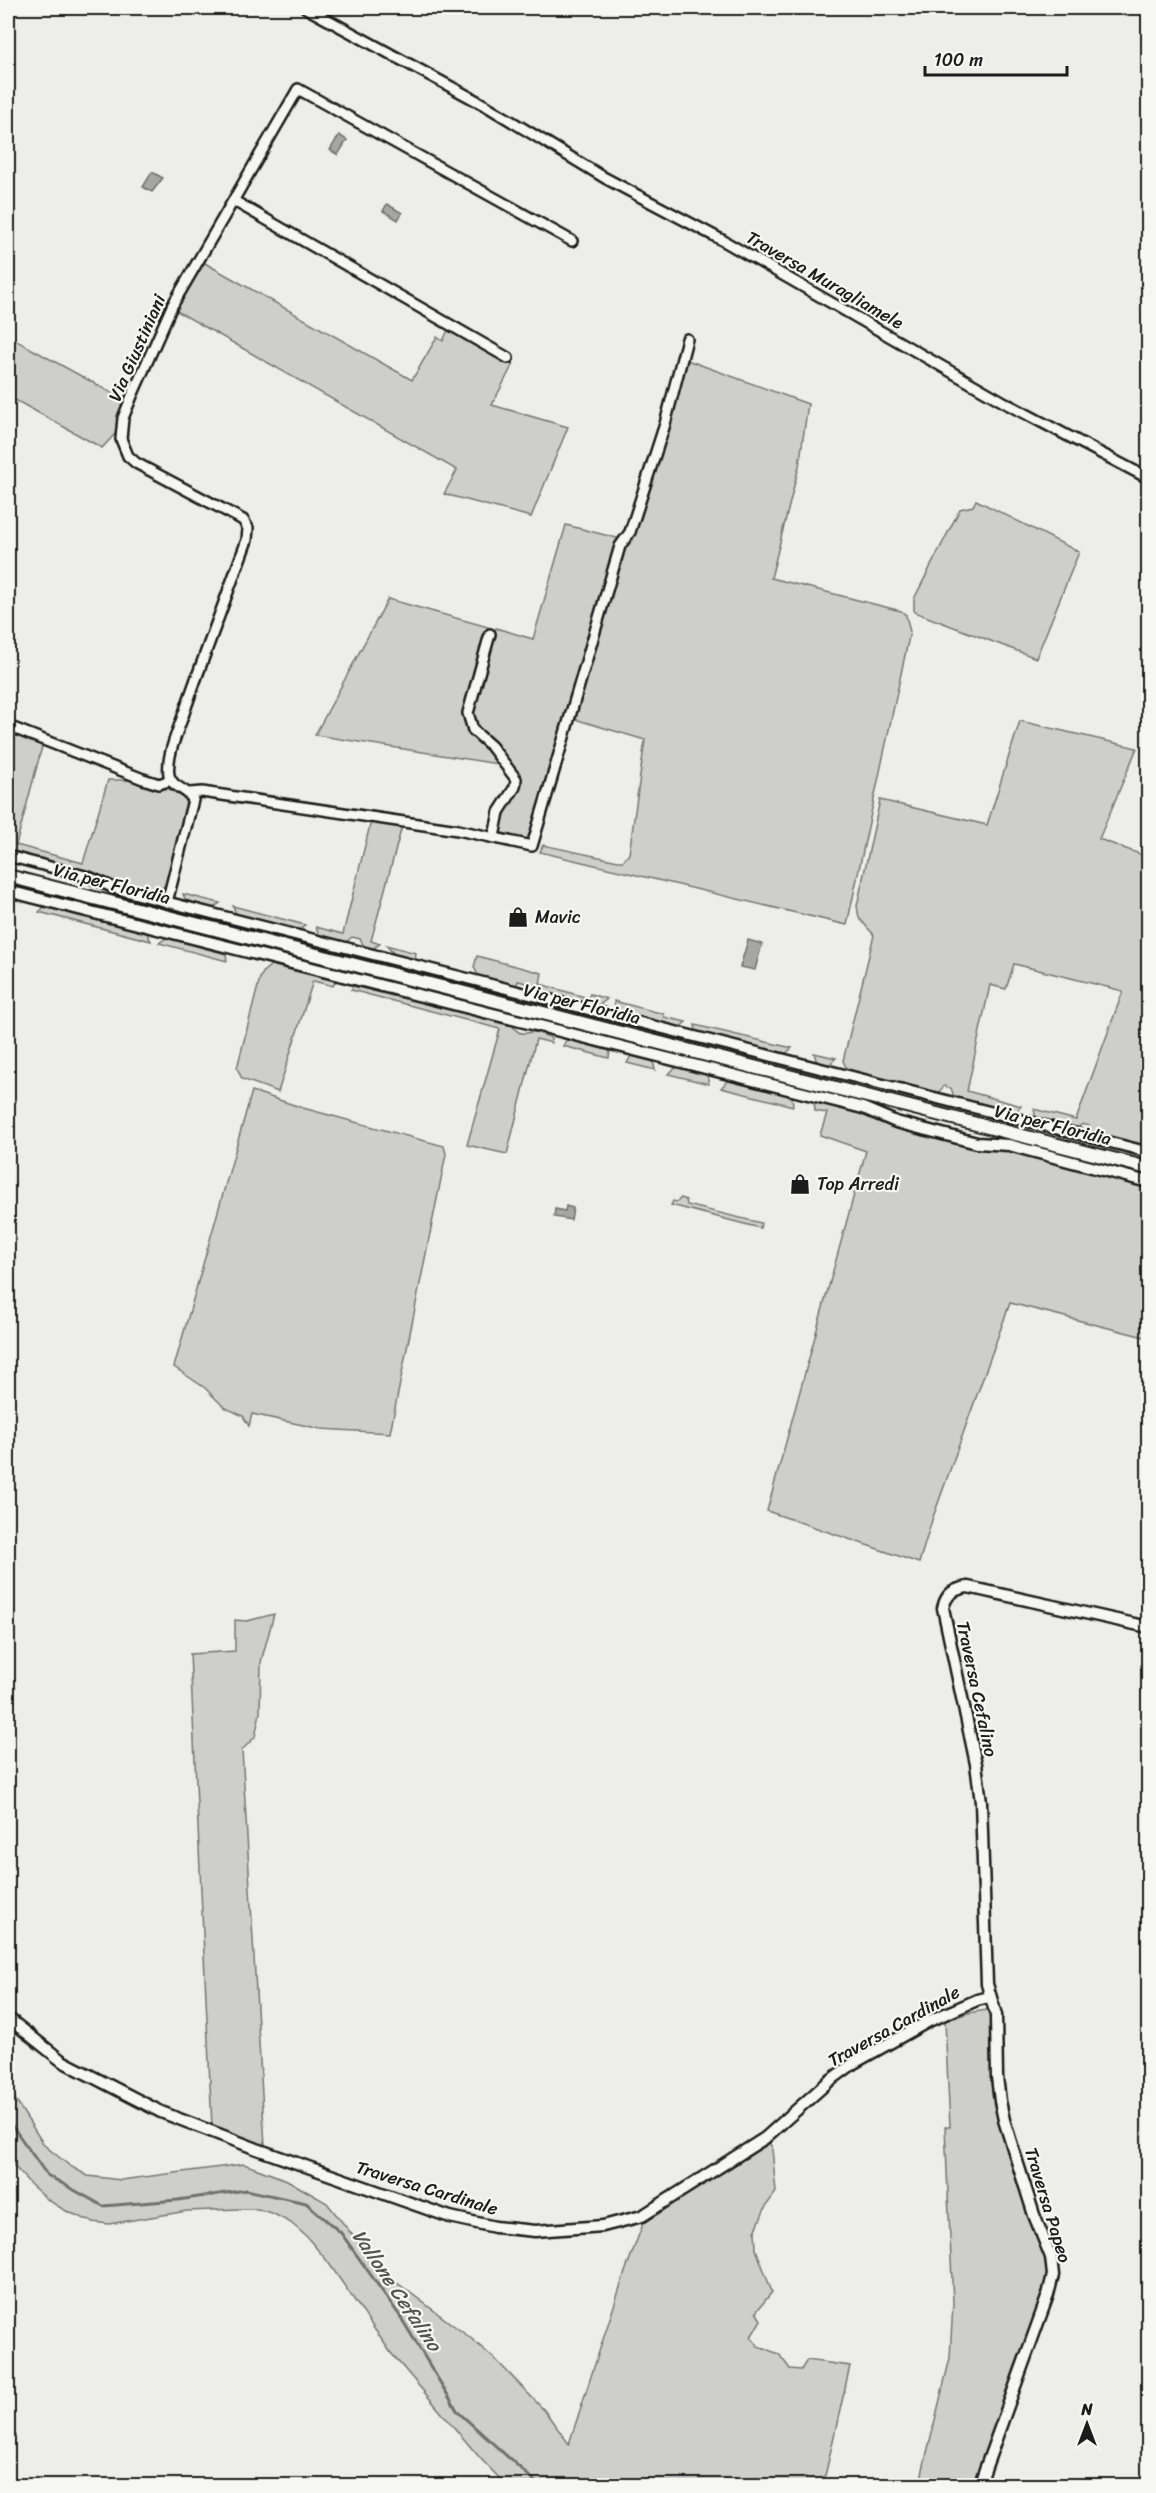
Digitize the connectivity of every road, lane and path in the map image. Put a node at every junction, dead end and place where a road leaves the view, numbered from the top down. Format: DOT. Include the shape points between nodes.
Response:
graph roads {
  1 [pos="306,8"];
  2 [pos="234,201"];
  3 [pos="572,241"];
  4 [pos="687,339"];
  5 [pos="508,358"];
  6 [pos="1149,478"];
  7 [pos="490,634"];
  8 [pos="8,726"];
  9 [pos="171,780"];
  10 [pos="190,794"];
  11 [pos="494,837"];
  12 [pos="8,856"];
  13 [pos="8,876"];
  14 [pos="8,891"];
  15 [pos="167,902"];
  16 [pos="1149,1152"];
  17 [pos="1149,1168"];
  18 [pos="1149,1182"];
  19 [pos="1149,1627"];
  20 [pos="990,1997"];
  21 [pos="8,2018"];
  22 [pos="979,2486"];
  1 -- 6 [label="street, Traversa Muragliamele" via="1015,409"];
  2 -- 3 [label="street, Via Giustiniani" via="298,89"];
  2 -- 5 [label="street"];
  2 -- 9 [label="street, Via Giustiniani" via="172,306 132,396 122,429 124,449 136,463 243,519 248,528 179,729 169,764"];
  4 -- 11 [label="street" via="658,446 630,532 620,546 532,846"];
  7 -- 11 [label="street" via="468,713 470,724 516,779 499,812"];
  8 -- 9 [label="street" via="143,779 159,784"];
  9 -- 10 [label="street"];
  10 -- 11 [label="street" via="202,792"];
  10 -- 15 [label="street" via="192,808"];
  12 -- 15 [label="street"];
  13 -- 17 [label="main road, Via per Floridia"];
  14 -- 18 [label="street" via="862,1108 896,1122 977,1143 1009,1145"];
  15 -- 16 [label="street"];
  19 -- 20 [label="street, Traversa Cefalino" via="968,1587 957,1588 945,1600 943,1608 981,1802"];
  20 -- 21 [label="street, Traversa Cardinale" via="929,2021 854,2063 765,2138 642,2216 603,2226 535,2231 450,2217 161,2112 62,2061"];
  20 -- 22 [label="street, Traversa Papeo" via="996,2015 997,2077 1004,2120 1051,2257 1053,2275"];
}
